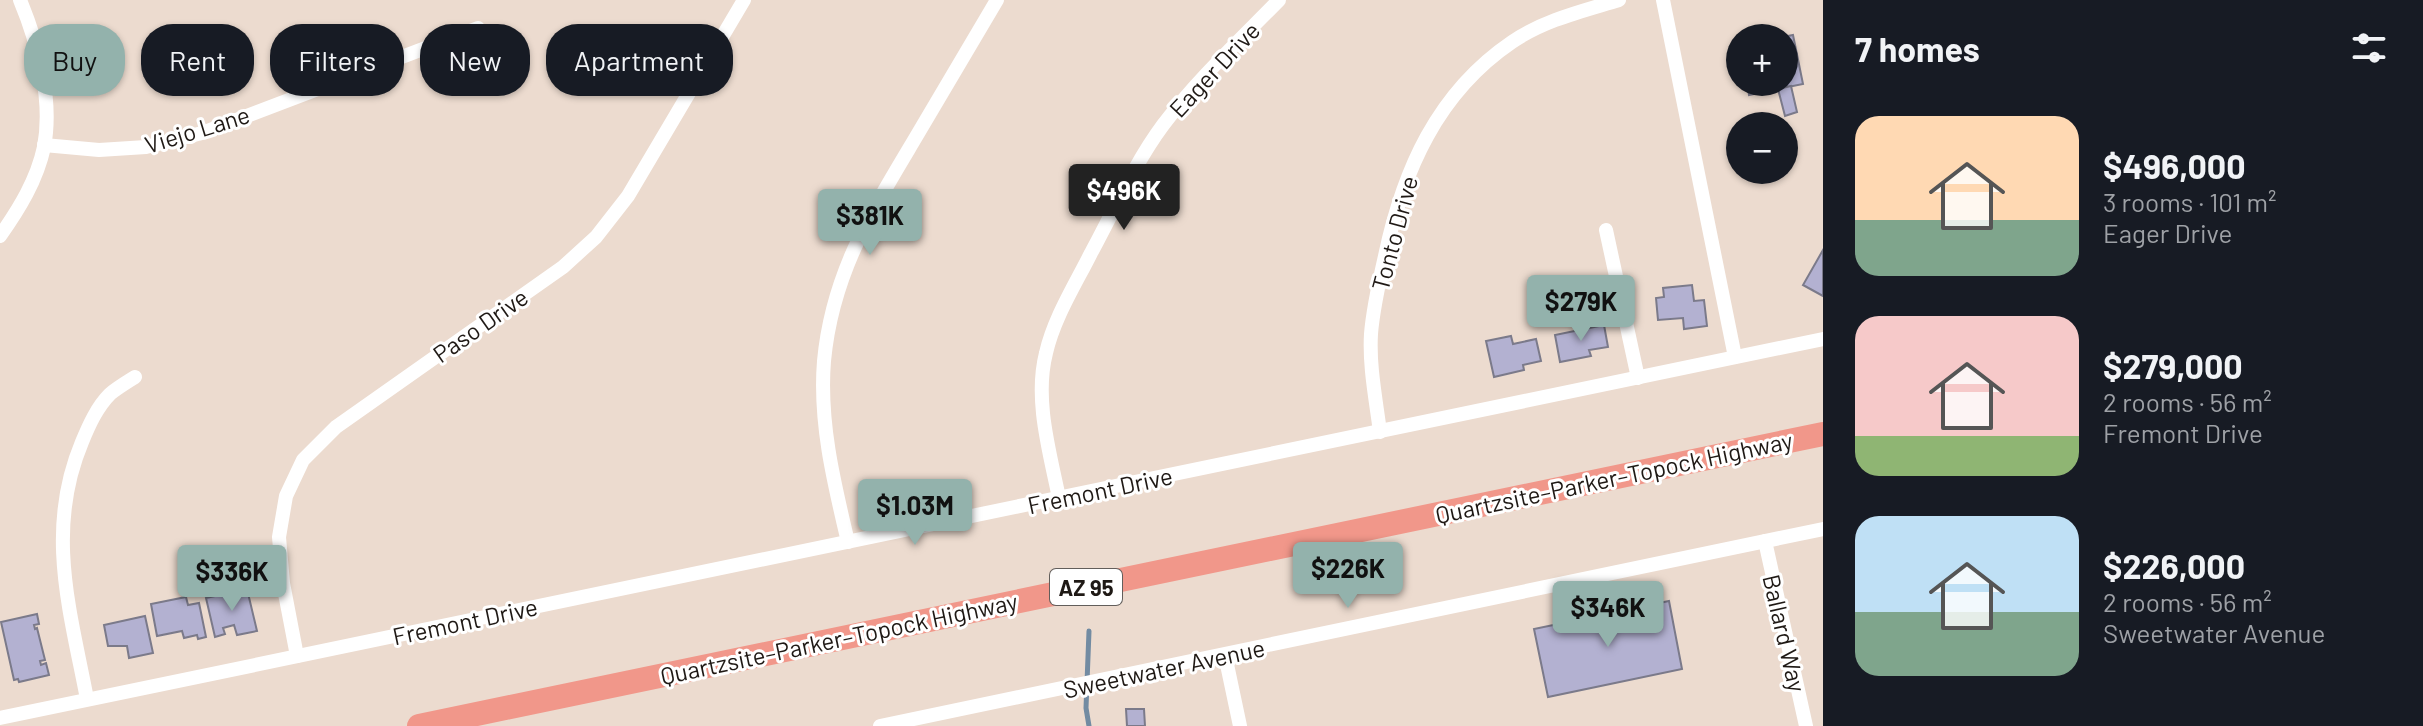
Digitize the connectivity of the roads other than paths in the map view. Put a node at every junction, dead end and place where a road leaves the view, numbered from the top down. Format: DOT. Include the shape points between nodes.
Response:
graph roads {
  1 [pos="20,0"];
  2 [pos="744,0"];
  3 [pos="997,0"];
  4 [pos="1279,0"];
  5 [pos="1619,0"];
  6 [pos="1663,0"];
  7 [pos="420,50"];
  8 [pos="44,145"];
  9 [pos="1606,230"];
  10 [pos="0,236"];
  11 [pos="1823,339"];
  12 [pos="1735,357"];
  13 [pos="135,377"];
  14 [pos="1638,378"];
  15 [pos="1380,432"];
  16 [pos="1823,434"];
  17 [pos="1059,498"];
  18 [pos="1823,529"];
  19 [pos="1765,541"];
  20 [pos="848,542"];
  21 [pos="1225,655"];
  22 [pos="297,656"];
  23 [pos="87,699"];
  24 [pos="0,718"];
  25 [pos="916,723"];
  26 [pos="419,726"];
  27 [pos="880,726"];
  28 [pos="1240,726"];
  29 [pos="1806,726"];
  1 -- 8 [label="street" via="43,70"];
  2 -- 22 [label="street, Paso Drive" via="628,196 596,237 563,267 336,427 303,460 286,496 279,537"];
  3 -- 20 [label="street" via="866,221 838,288 824,363 825,413 830,466"];
  4 -- 17 [label="street, Eager Drive" via="1161,127 1062,310 1045,354 1043,392"];
  5 -- 15 [label="street, Tonto Drive" via="1554,20 1512,42 1471,76 1436,119 1395,208 1376,297 1371,337"];
  6 -- 12 [label="street"];
  7 -- 8 [label="street, Viejo Lane" via="202,133 146,147"];
  8 -- 10 [label="street" via="29,191"];
  9 -- 14 [label="street"];
  11 -- 12 [label="street, Fremont Drive"];
  12 -- 14 [label="street, Fremont Drive"];
  13 -- 23 [label="street" via="110,394 91,420 65,494 61,540 66,589"];
  14 -- 15 [label="street, Fremont Drive"];
  15 -- 17 [label="street, Fremont Drive"];
  16 -- 26 [label="highway, Quartzsite–Parker–Topock Highway / AZ 95"];
  17 -- 20 [label="street, Fremont Drive"];
  18 -- 19 [label="street, Sweetwater Avenue"];
  19 -- 21 [label="street, Sweetwater Avenue"];
  19 -- 29 [label="street, Ballard Way"];
  20 -- 22 [label="street, Fremont Drive"];
  21 -- 25 [label="street, Sweetwater Avenue"];
  21 -- 28 [label="street"];
  22 -- 23 [label="street, Fremont Drive"];
  23 -- 24 [label="street, Fremont Drive"];
  25 -- 27 [label="street, Sweetwater Avenue"];
}
